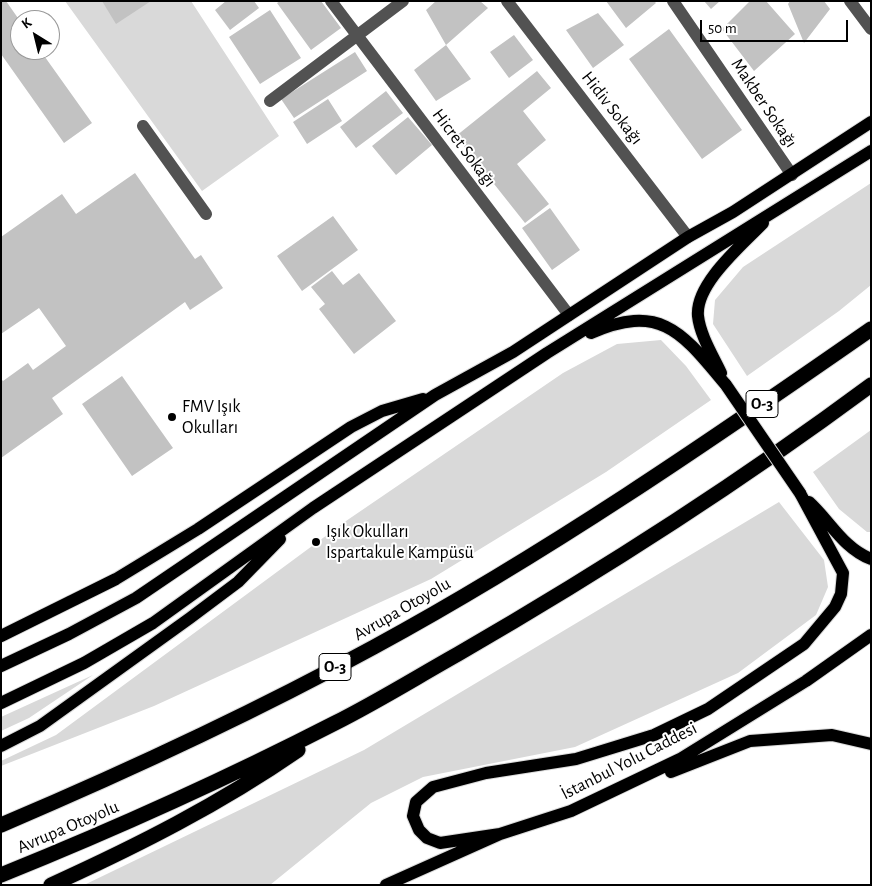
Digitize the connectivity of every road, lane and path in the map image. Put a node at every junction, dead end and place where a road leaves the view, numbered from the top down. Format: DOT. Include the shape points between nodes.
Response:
graph roads {
  1 [pos="331,1"];
  2 [pos="404,1"];
  3 [pos="507,1"];
  4 [pos="673,1"];
  5 [pos="850,1"];
  6 [pos="871,29"];
  7 [pos="358,36"];
  8 [pos="270,101"];
  9 [pos="871,122"];
  10 [pos="143,126"];
  11 [pos="871,151"];
  12 [pos="792,175"];
  13 [pos="776,209"];
  14 [pos="206,214"];
  15 [pos="688,236"];
  16 [pos="569,315"];
  17 [pos="871,329"];
  18 [pos="547,353"];
  19 [pos="726,385"];
  20 [pos="871,385"];
  21 [pos="435,395"];
  22 [pos="800,493"];
  23 [pos="302,515"];
  24 [pos="871,559"];
  25 [pos="871,635"];
  26 [pos="1,636"];
  27 [pos="1,666"];
  28 [pos="1,703"];
  29 [pos="338,722"];
  30 [pos="871,744"];
  31 [pos="1,746"];
  32 [pos="571,811"];
  33 [pos="1,825"];
  34 [pos="500,834"];
  35 [pos="1,875"];
  36 [pos="52,885"];
  37 [pos="386,885"];
  1 -- 7 [label="street, Hicret Sokağı"];
  2 -- 7 [label="street"];
  3 -- 15 [label="street, Hidiv Sokağı"];
  4 -- 12 [label="street, Makber Sokağı"];
  5 -- 6 [label="street"];
  7 -- 8 [label="street"];
  7 -- 16 [label="street, Hicret Sokağı"];
  9 -- 12 [label="main road"];
  10 -- 14 [label="street"];
  11 -- 13 [label="main road"];
  12 -- 15 [label="main road"];
  13 -- 18 [label="main road"];
  13 -- 19 [label="main road" via="716,273 700,296 698,316"];
  15 -- 16 [label="main road"];
  16 -- 21 [label="main road" via="513,352"];
  17 -- 33 [label="highway, Avrupa Otoyolu / O-3" via="653,479 376,646 187,743"];
  18 -- 19 [label="main road" via="604,327 636,320 653,322 670,327 687,339"];
  18 -- 23 [label="main road"];
  19 -- 22 [label="main road, bridge"];
  20 -- 29 [label="highway, Avrupa Otoyolu" via="594,573"];
  21 -- 26 [label="main road" via="382,410 116,579"];
  21 -- 27 [label="main road" via="136,598"];
  22 -- 24 [label="main road" via="858,554"];
  22 -- 34 [label="main road" via="843,574 841,594 835,607 804,644 708,709 654,735 576,759 486,773 433,787 416,802 413,816 419,830 427,838 440,843"];
  23 -- 28 [label="main road" via="153,623 84,663"];
  23 -- 31 [label="main road" via="238,582 40,726"];
  25 -- 32 [label="main road, İstanbul Yolu Caddesi" via="806,681 680,759"];
  29 -- 35 [label="highway, Avrupa Otoyolu" via="212,784"];
  29 -- 36 [label="highway" via="255,780 143,843"];
  30 -- 32 [label="main road" via="832,735 750,741"];
  32 -- 34 [label="main road, İstanbul Yolu Caddesi"];
  34 -- 37 [label="main road, İstanbul Yolu Caddesi"];
}
